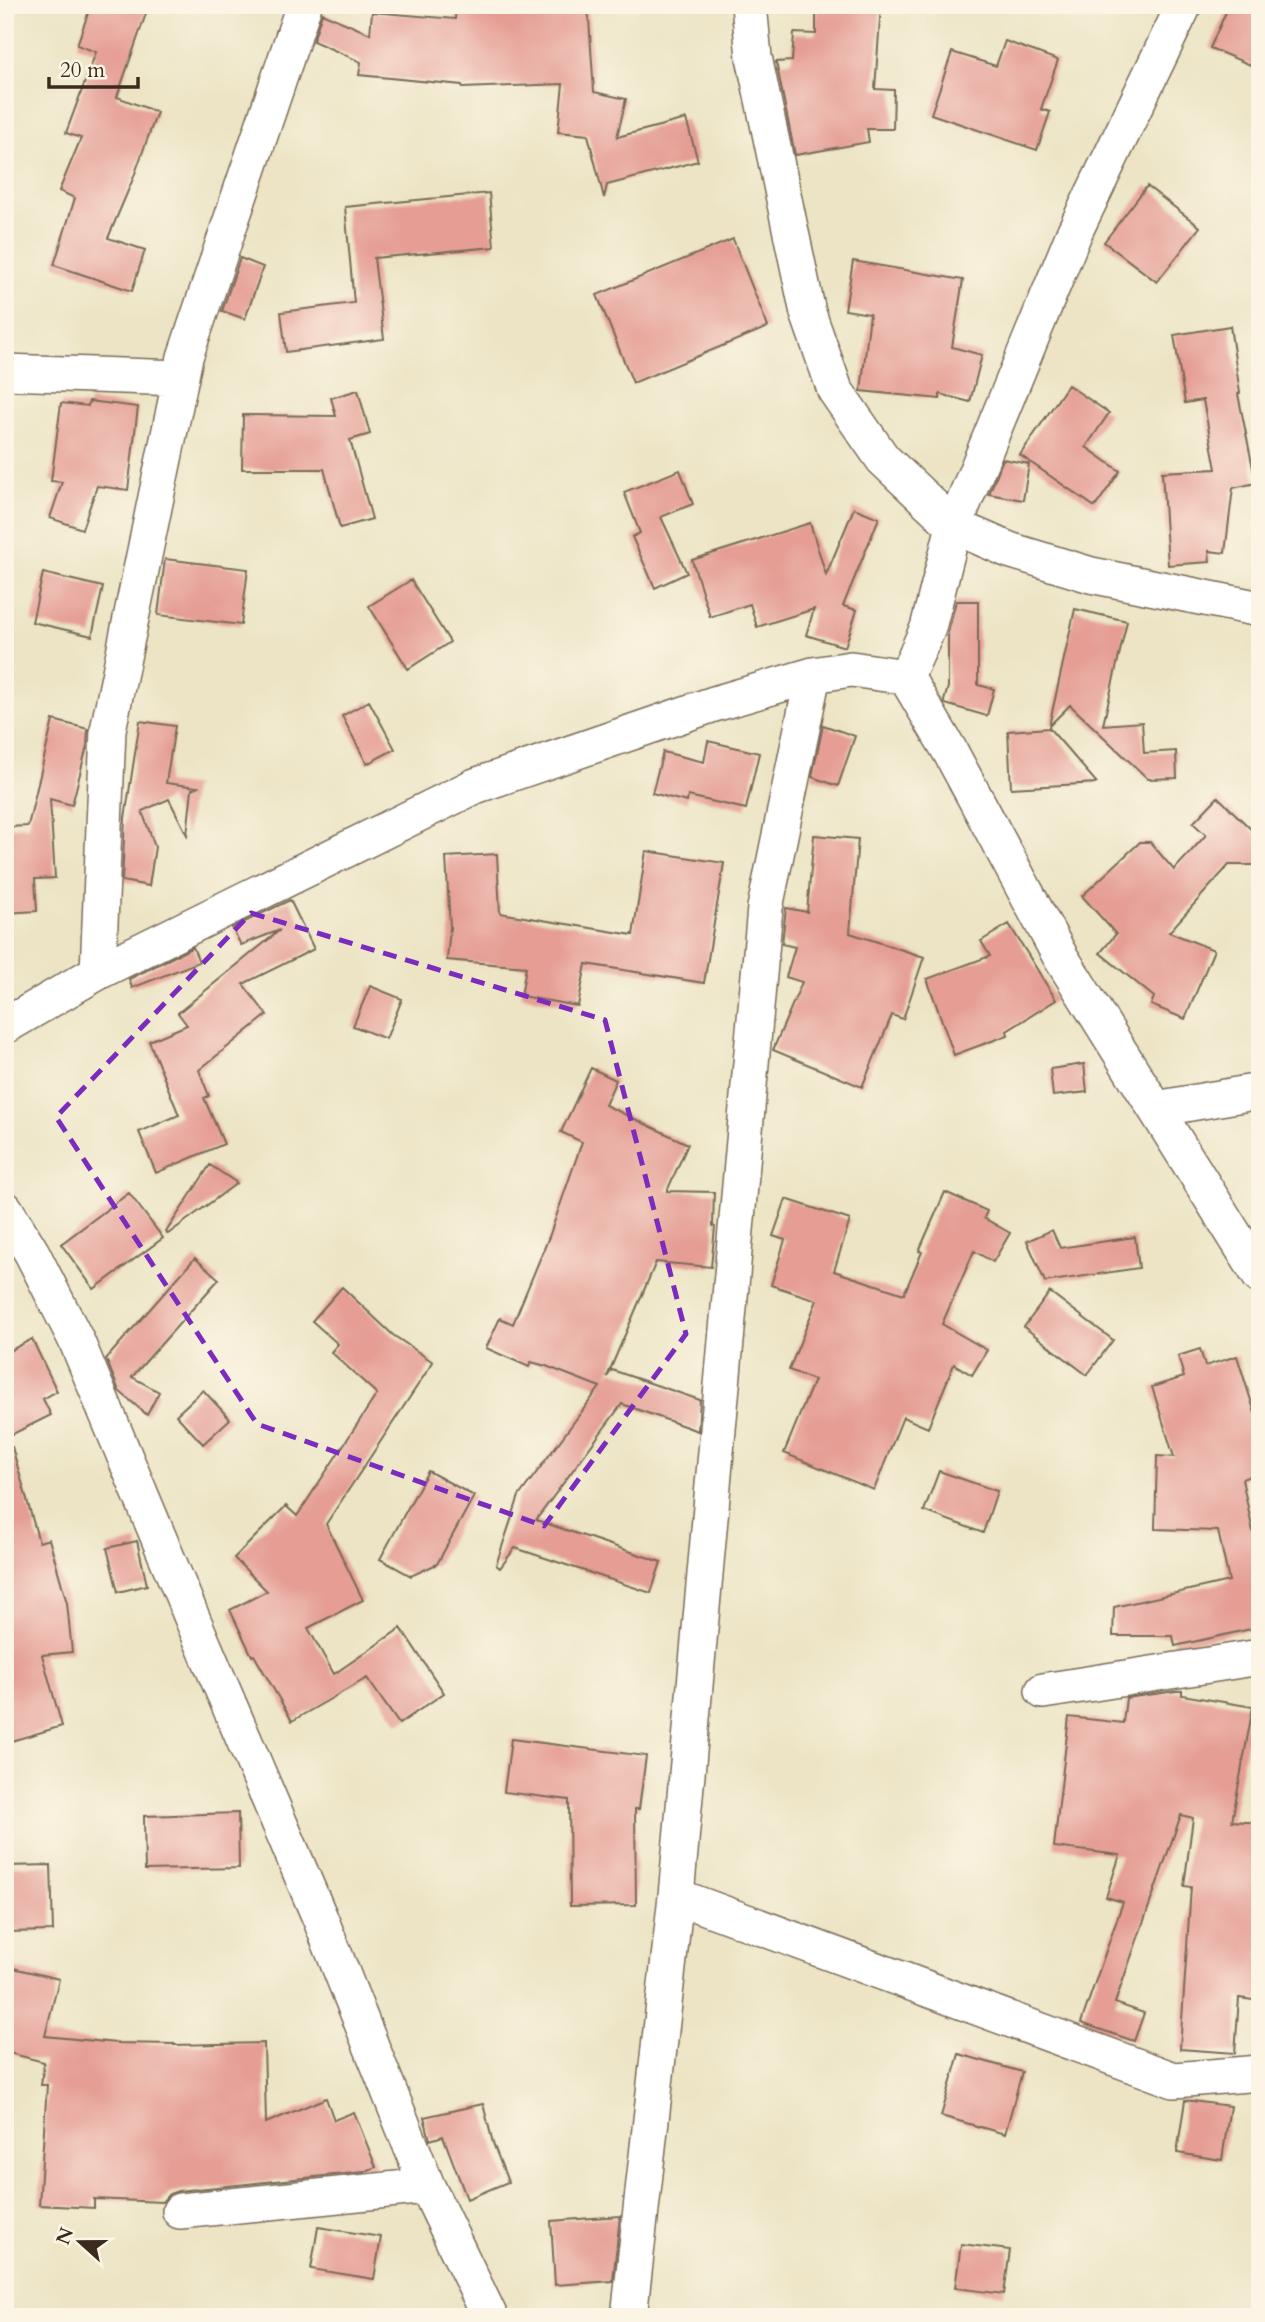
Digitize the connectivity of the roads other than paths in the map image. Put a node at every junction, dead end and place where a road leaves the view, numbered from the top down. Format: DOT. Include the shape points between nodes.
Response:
graph roads {
  1 [pos="304,5"];
  2 [pos="749,5"];
  3 [pos="1184,5"];
  4 [pos="5,372"];
  5 [pos="181,378"];
  6 [pos="954,526"];
  7 [pos="1260,609"];
  8 [pos="813,675"];
  9 [pos="906,677"];
  10 [pos="98,972"];
  11 [pos="5,1026"];
  12 [pos="1260,1090"];
  13 [pos="1156,1109"];
  14 [pos="5,1209"];
  15 [pos="1260,1276"];
  16 [pos="1260,1657"];
  17 [pos="1043,1691"];
  18 [pos="676,1896"];
  19 [pos="1260,2073"];
  20 [pos="427,2186"];
  21 [pos="180,2211"];
  22 [pos="490,2317"];
  23 [pos="629,2317"];
  1 -- 5 [label="street"];
  2 -- 6 [label="street" via="754,57 807,313 835,390 883,459"];
  3 -- 6 [label="street" via="1075,231"];
  4 -- 5 [label="street"];
  5 -- 10 [label="street" via="108,730"];
  6 -- 7 [label="street" via="1009,550 1091,576"];
  6 -- 9 [label="street" via="928,628"];
  8 -- 9 [label="street" via="851,669"];
  8 -- 10 [label="street" via="475,786"];
  8 -- 18 [label="street" via="765,908"];
  9 -- 13 [label="street" via="1060,956"];
  10 -- 11 [label="street"];
  12 -- 13 [label="street"];
  13 -- 15 [label="street"];
  14 -- 20 [label="street" via="77,1342 320,1918"];
  16 -- 17 [label="street"];
  18 -- 19 [label="street" via="1174,2080"];
  18 -- 23 [label="street"];
  20 -- 21 [label="street"];
  20 -- 22 [label="street"];
}
